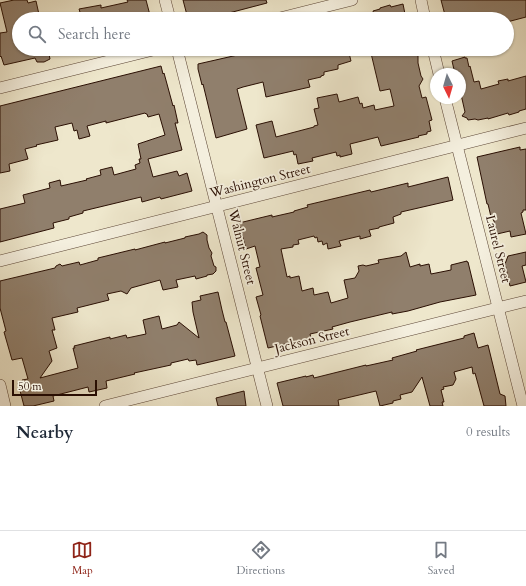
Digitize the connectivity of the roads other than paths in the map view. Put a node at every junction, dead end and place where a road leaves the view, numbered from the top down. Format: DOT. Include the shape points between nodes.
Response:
graph roads {
  1 [pos="165,0"];
  2 [pos="352,0"];
  3 [pos="421,0"];
  4 [pos="168,12"];
  5 [pos="304,12"];
  6 [pos="424,12"];
  7 [pos="129,56"];
  8 [pos="179,56"];
  9 [pos="435,56"];
  10 [pos="438,68"];
  11 [pos="0,88"];
  12 [pos="446,104"];
  13 [pos="526,128"];
  14 [pos="457,146"];
  15 [pos="217,206"];
  16 [pos="0,261"];
  17 [pos="526,301"];
  18 [pos="498,308"];
  19 [pos="258,368"];
  20 [pos="0,385"];
  21 [pos="5,406"];
  22 [pos="105,406"];
  23 [pos="267,406"];
  24 [pos="523,406"];
  1 -- 4 [label="street"];
  2 -- 5 [label="street"];
  3 -- 6 [label="street"];
  7 -- 11 [label="street"];
  8 -- 15 [label="street, Walnut Street"];
  9 -- 10 [label="street"];
  12 -- 14 [label="street, Laurel Street"];
  13 -- 14 [label="street, Washington Street"];
  14 -- 15 [label="street, Washington Street"];
  14 -- 18 [label="street, Laurel Street"];
  15 -- 16 [label="street, Washington Street"];
  15 -- 19 [label="street, Walnut Street"];
  17 -- 18 [label="street, Jackson Street"];
  18 -- 19 [label="street, Jackson Street"];
  18 -- 24 [label="street, Laurel Street"];
  19 -- 22 [label="street, Jackson Street"];
  19 -- 23 [label="street, Walnut Street"];
  20 -- 21 [label="street"];
}
